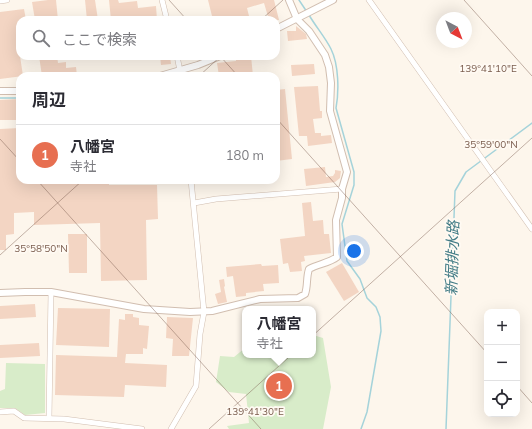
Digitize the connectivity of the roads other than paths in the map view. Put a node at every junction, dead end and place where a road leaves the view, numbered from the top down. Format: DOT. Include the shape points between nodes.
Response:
graph roads {
  1 [pos="7,0"];
  2 [pos="162,0"];
  3 [pos="289,0"];
  4 [pos="333,0"];
  5 [pos="369,0"];
  6 [pos="0,1"];
  7 [pos="166,16"];
  8 [pos="297,19"];
  9 [pos="280,27"];
  10 [pos="178,60"];
  11 [pos="211,60"];
  12 [pos="180,72"];
  13 [pos="182,72"];
  14 [pos="0,91"];
  15 [pos="16,91"];
  16 [pos="192,184"];
  17 [pos="342,188"];
  18 [pos="194,203"];
  19 [pos="532,229"];
  20 [pos="52,292"];
  21 [pos="0,293"];
  22 [pos="204,312"];
  23 [pos="0,412"];
  24 [pos="49,418"];
  25 [pos="142,429"];
  26 [pos="171,429"];
  1 -- 6 [label="street"];
  2 -- 7 [label="street"];
  3 -- 8 [label="street"];
  4 -- 8 [label="street"];
  5 -- 19 [label="street"];
  8 -- 9 [label="street"];
  8 -- 17 [label="street" via="319,44 329,67 330,111 347,172"];
  10 -- 12 [label="street"];
  11 -- 13 [label="street"];
  14 -- 15 [label="street"];
  16 -- 18 [label="street"];
  17 -- 18 [label="street"];
  17 -- 22 [label="street" via="336,220 337,257 309,269 305,294 298,298 260,299"];
  18 -- 22 [label="street"];
  20 -- 21 [label="street"];
  20 -- 22 [label="street" via="144,309"];
  20 -- 24 [label="street"];
  22 -- 26 [label="street" via="196,386"];
  23 -- 24 [label="street" via="14,411 24,418"];
  24 -- 25 [label="street" via="92,421"];
}
